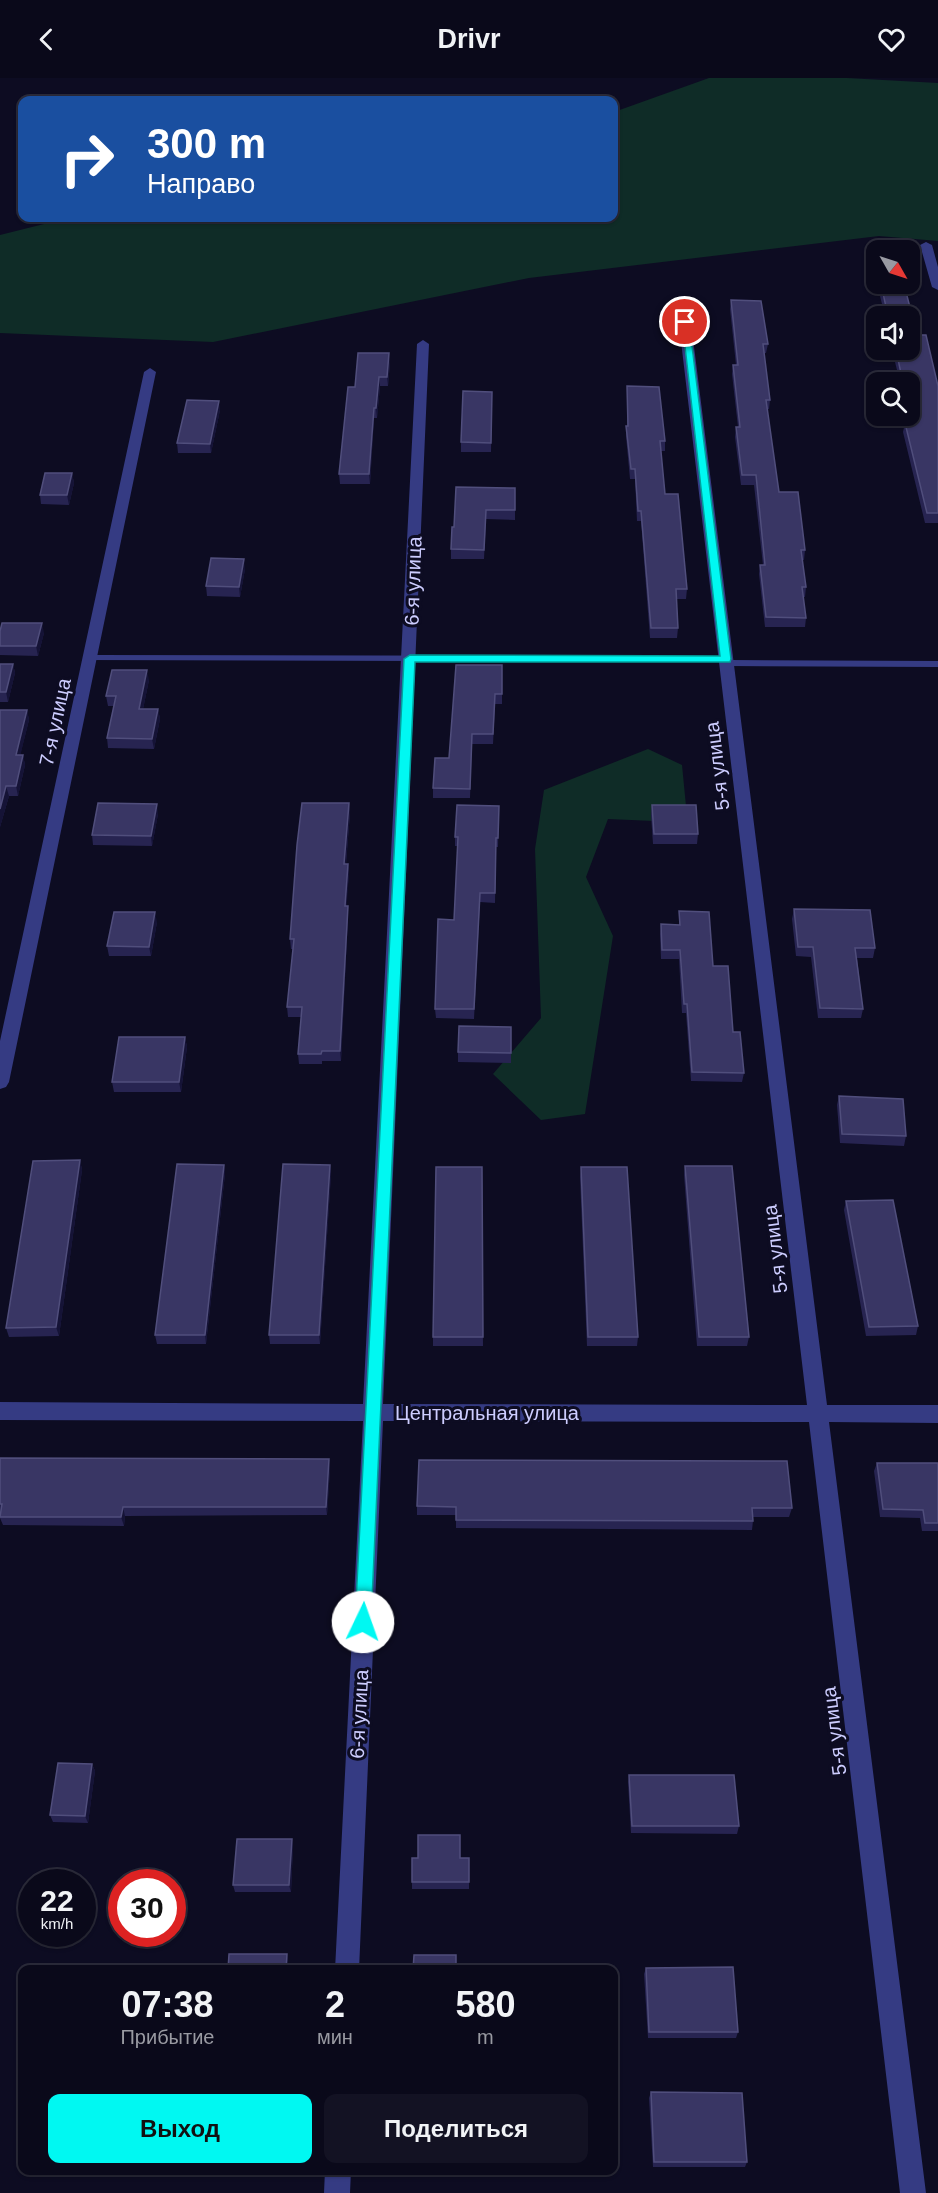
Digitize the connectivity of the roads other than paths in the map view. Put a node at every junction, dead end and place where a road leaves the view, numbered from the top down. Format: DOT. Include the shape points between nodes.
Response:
graph roads {
  1 [pos="926,245"];
  2 [pos="938,286"];
  3 [pos="682,299"];
  4 [pos="423,344"];
  5 [pos="150,372"];
  6 [pos="90,658"];
  7 [pos="410,659"];
  8 [pos="726,661"];
  9 [pos="938,663"];
  10 [pos="0,1082"];
  11 [pos="0,1411"];
  12 [pos="372,1413"];
  13 [pos="818,1413"];
  14 [pos="938,1414"];
  15 [pos="347,1965"];
  16 [pos="338,2175"];
  17 [pos="337,2193"];
  18 [pos="913,2193"];
  1 -- 2 [label="street"];
  3 -- 8 [label="street, 5-я улица"];
  4 -- 7 [label="street, 6-я улица"];
  5 -- 6 [label="street, 7-я улица"];
  6 -- 7 [label="lane"];
  6 -- 10 [label="street, 7-я улица"];
  7 -- 8 [label="lane"];
  7 -- 12 [label="street, 6-я улица"];
  8 -- 9 [label="lane"];
  8 -- 13 [label="street, 5-я улица"];
  11 -- 12 [label="street, Центральная улица"];
  12 -- 13 [label="street, Центральная улица"];
  12 -- 15 [label="street, 6-я улица"];
  13 -- 14 [label="street, Центральная улица"];
  13 -- 18 [label="street, 5-я улица"];
  16 -- 17 [label="street"];
}
